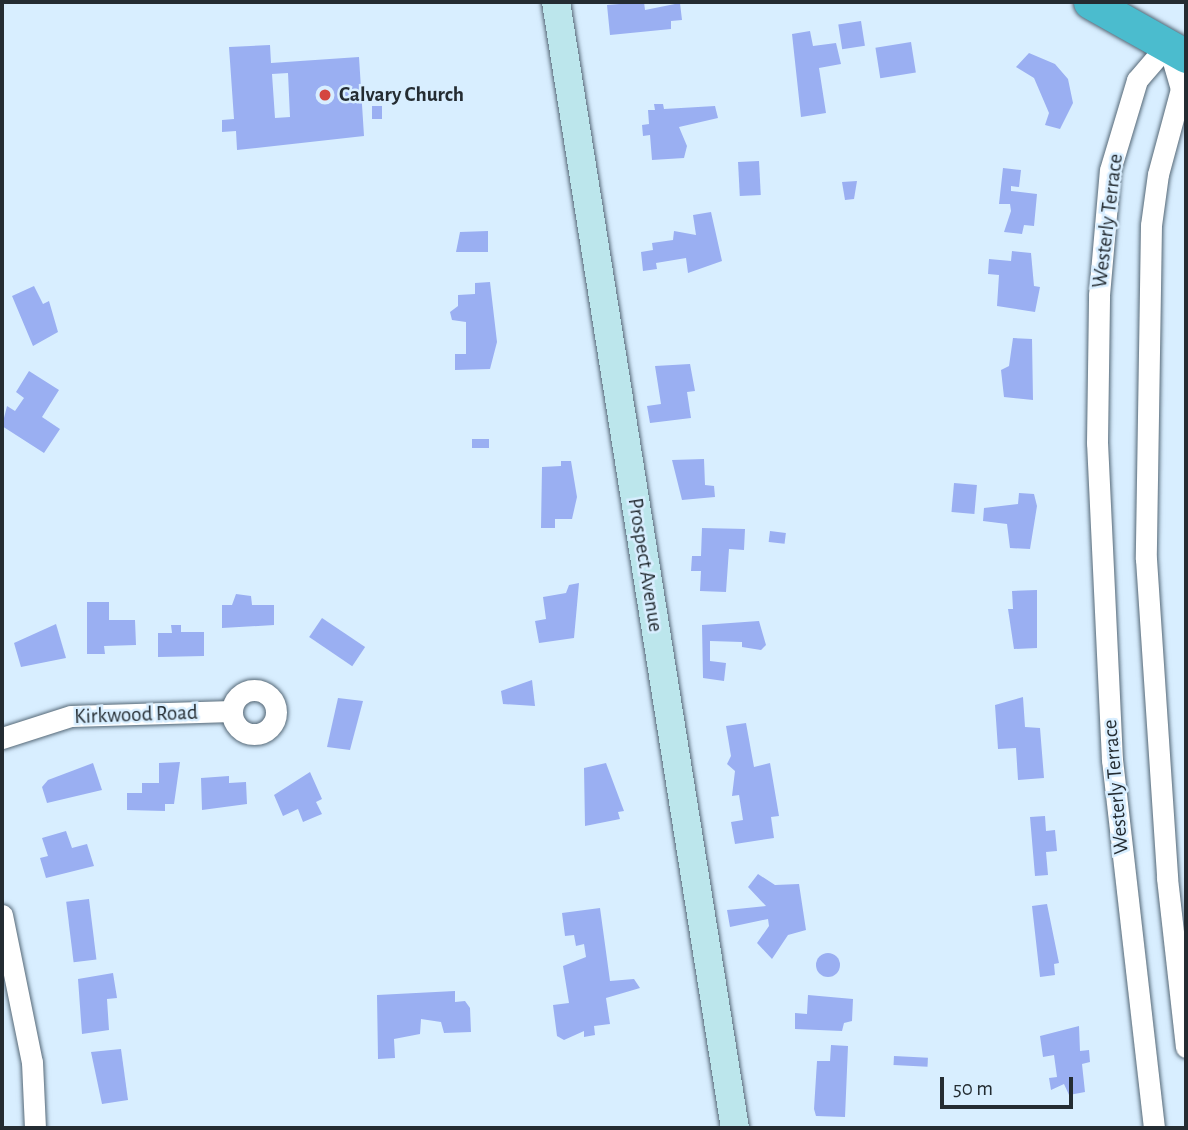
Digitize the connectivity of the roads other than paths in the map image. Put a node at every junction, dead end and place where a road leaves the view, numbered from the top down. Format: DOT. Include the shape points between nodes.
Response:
graph roads {
  1 [pos="556,2"];
  2 [pos="1090,2"];
  3 [pos="1177,50"];
  4 [pos="232,711"];
  5 [pos="2,738"];
  6 [pos="2,915"];
  7 [pos="1186,1047"];
  8 [pos="35,1128"];
  9 [pos="735,1128"];
  10 [pos="1154,1128"];
  1 -- 9 [label="main road, Prospect Avenue"];
  2 -- 3 [label="highway"];
  3 -- 7 [label="street, Westerly Terrace" via="1181,89 1158,174 1151,225 1146,559 1167,878"];
  3 -- 10 [label="street, Westerly Terrace" via="1137,80 1110,170 1099,295 1097,416 1112,760"];
  4 -- 5 [label="street, Kirkwood Road" via="71,716"];
  6 -- 8 [label="street" via="33,1062"];
}
